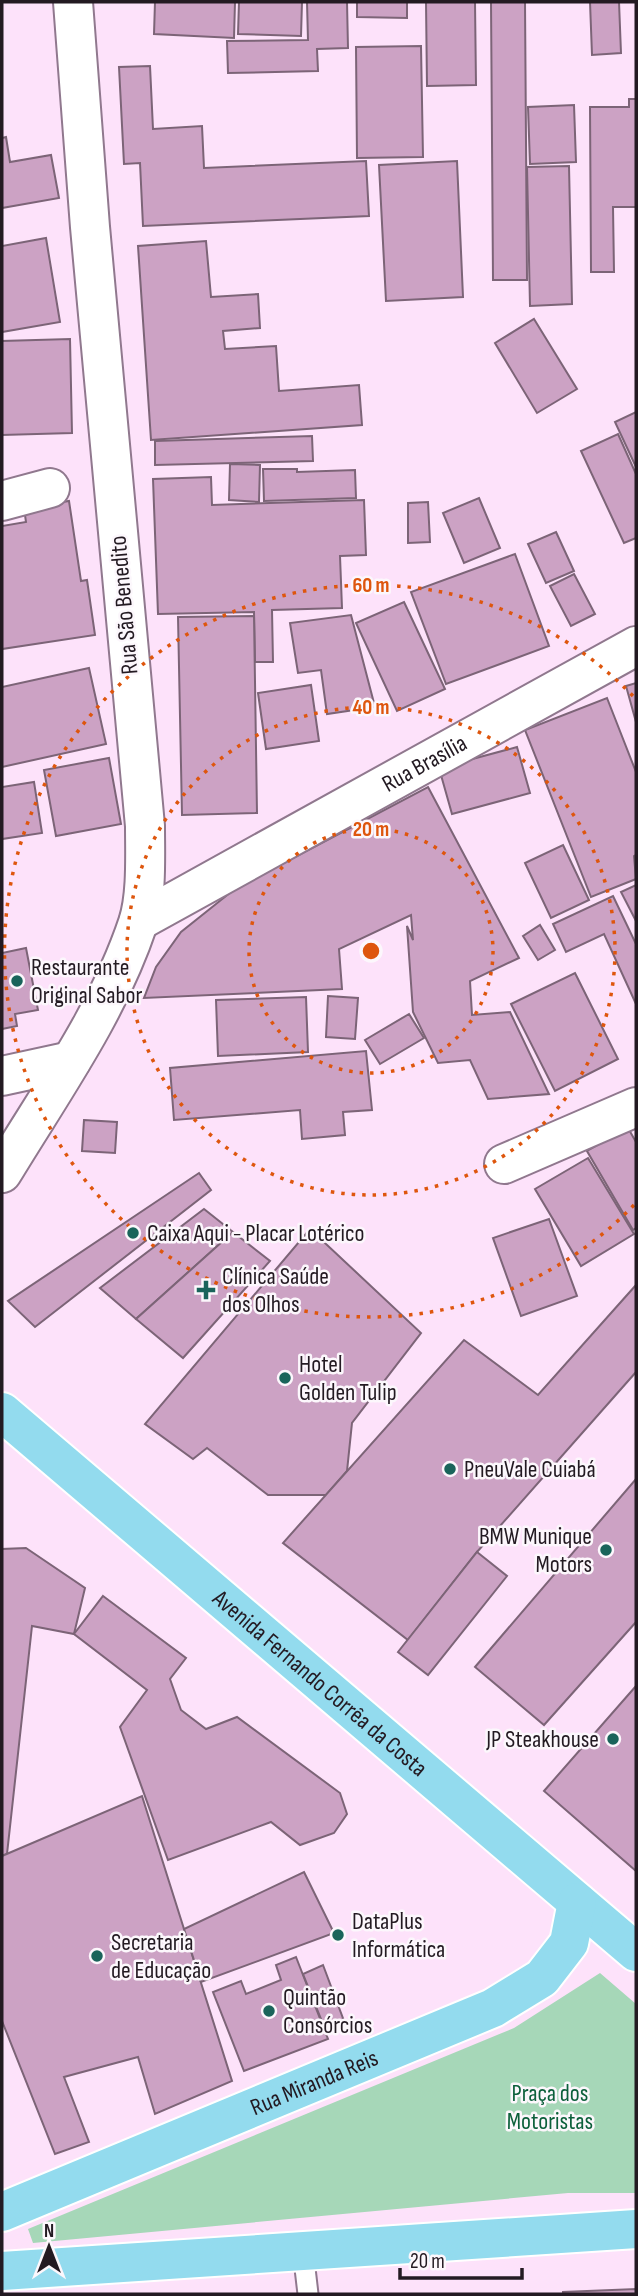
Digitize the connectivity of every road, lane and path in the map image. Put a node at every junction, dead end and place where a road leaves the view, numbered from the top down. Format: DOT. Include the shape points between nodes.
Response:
graph roads {
  1 [pos="73,2"];
  2 [pos="50,488"];
  3 [pos="2,501"];
  4 [pos="636,646"];
  5 [pos="139,921"];
  6 [pos="71,1061"];
  7 [pos="2,1076"];
  8 [pos="636,1107"];
  9 [pos="504,1164"];
  10 [pos="2,1173"];
  11 [pos="4,1413"];
  12 [pos="577,1902"];
  13 [pos="636,1952"];
  14 [pos="2,2212"];
  15 [pos="636,2229"];
  16 [pos="303,2251"];
  17 [pos="2,2271"];
  18 [pos="308,2294"];
  1 -- 5 [label="street, Rua São Benedito" via="145,826"];
  2 -- 3 [label="street"];
  4 -- 5 [label="street, Rua Brasília"];
  5 -- 6 [label="street, Rua São Benedito" via="99,1015"];
  6 -- 7 [label="street"];
  6 -- 10 [label="street, Rua São Benedito"];
  8 -- 9 [label="street"];
  11 -- 12 [label="main road, Avenida Fernando Corrêa da Costa"];
  12 -- 13 [label="main road, Avenida Fernando Corrêa da Costa"];
  12 -- 14 [label="main road, Rua Miranda Reis" via="569,1942 542,1978 493,2008"];
  15 -- 16 [label="main road"];
  16 -- 17 [label="main road"];
  16 -- 18 [label="lane"];
}
